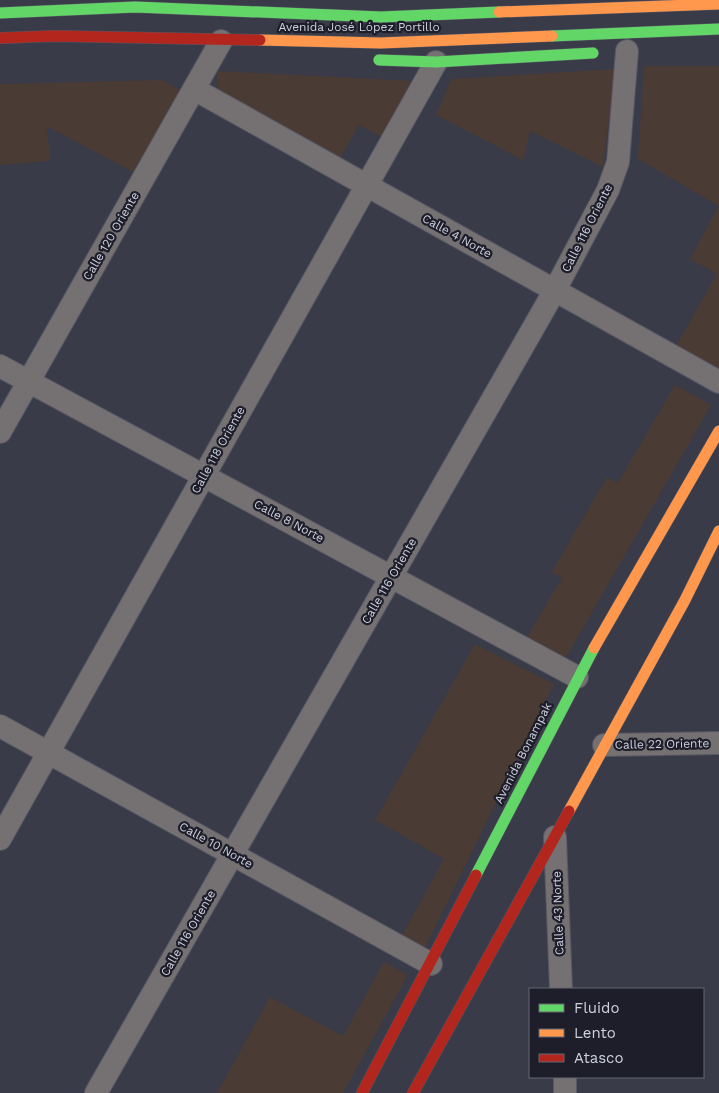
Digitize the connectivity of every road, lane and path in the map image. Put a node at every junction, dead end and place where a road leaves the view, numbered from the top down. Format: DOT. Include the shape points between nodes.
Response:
graph roads {
  1 [pos="307,2"];
  2 [pos="133,4"];
  3 [pos="719,4"];
  4 [pos="215,10"];
  5 [pos="0,13"];
  6 [pos="719,29"];
  7 [pos="0,38"];
  8 [pos="222,41"];
  9 [pos="622,51"];
  10 [pos="319,54"];
  11 [pos="363,59"];
  12 [pos="436,62"];
  13 [pos="194,90"];
  14 [pos="367,186"];
  15 [pos="555,290"];
  16 [pos="0,366"];
  17 [pos="29,381"];
  18 [pos="719,382"];
  19 [pos="719,431"];
  20 [pos="0,432"];
  21 [pos="204,475"];
  22 [pos="719,531"];
  23 [pos="391,576"];
  24 [pos="577,677"];
  25 [pos="0,726"];
  26 [pos="719,744"];
  27 [pos="604,745"];
  28 [pos="48,753"];
  29 [pos="555,837"];
  30 [pos="0,839"];
  31 [pos="232,854"];
  32 [pos="431,964"];
  33 [pos="561,988"];
  34 [pos="565,1078"];
  35 [pos="96,1093"];
  36 [pos="362,1093"];
  37 [pos="413,1093"];
  38 [pos="565,1093"];
  1 -- 4 [label="main road"];
  2 -- 4 [label="main road, Avenida José López Portillo"];
  2 -- 5 [label="main road, Avenida José López Portillo"];
  3 -- 4 [label="main road, Avenida José López Portillo" via="381,17"];
  6 -- 8 [label="main road, Avenida José López Portillo" via="381,43"];
  7 -- 8 [label="main road, Avenida José López Portillo" via="55,36"];
  8 -- 10 [label="main road"];
  8 -- 13 [label="street, Calle 120 Oriente"];
  9 -- 12 [label="main road"];
  9 -- 15 [label="street, Calle 116 Oriente" via="618,162 608,190"];
  11 -- 12 [label="main road"];
  12 -- 14 [label="street, Calle 118 Oriente"];
  13 -- 14 [label="street, Calle 4 Norte"];
  13 -- 17 [label="street, Calle 120 Oriente"];
  14 -- 15 [label="street, Calle 4 Norte"];
  14 -- 21 [label="street, Calle 118 Oriente"];
  15 -- 18 [label="street, Calle 4 Norte"];
  15 -- 23 [label="street, Calle 116 Oriente"];
  16 -- 17 [label="street, Calle 8 Norte"];
  17 -- 20 [label="street, Calle 120 Oriente"];
  17 -- 21 [label="street, Calle 8 Norte"];
  19 -- 24 [label="main road, Avenida Bonampak"];
  21 -- 23 [label="street, Calle 8 Norte"];
  21 -- 28 [label="street, Calle 118 Oriente"];
  22 -- 27 [label="main road" via="685,600"];
  23 -- 24 [label="street, Calle 8 Norte"];
  23 -- 31 [label="street, Calle 116 Oriente"];
  24 -- 32 [label="main road, Avenida Bonampak"];
  25 -- 28 [label="street, Calle 10 Norte"];
  26 -- 27 [label="street, Calle 22 Oriente"];
  27 -- 29 [label="main road"];
  28 -- 30 [label="street, Calle 118 Oriente"];
  28 -- 31 [label="street, Calle 10 Norte"];
  29 -- 33 [label="street, Calle 43 Norte"];
  29 -- 37 [label="main road"];
  31 -- 32 [label="street, Calle 10 Norte"];
  31 -- 35 [label="street, Calle 116 Oriente"];
  32 -- 36 [label="main road, Avenida Bonampak"];
  34 -- 38 [label="street"];
}
